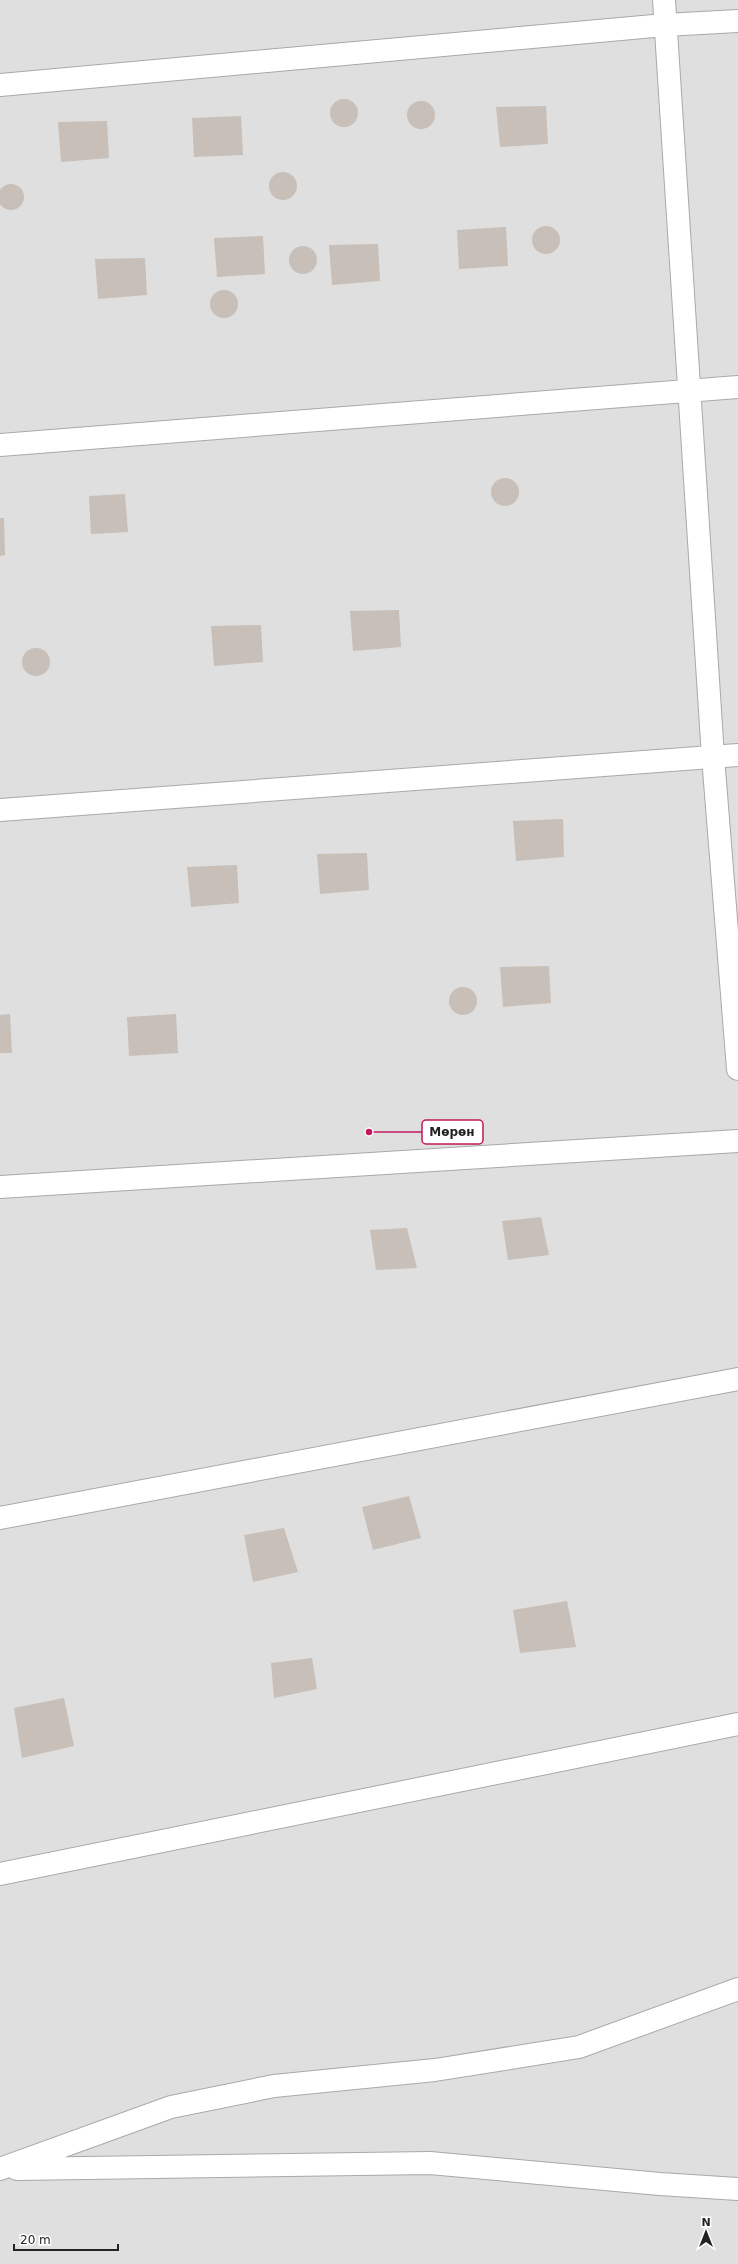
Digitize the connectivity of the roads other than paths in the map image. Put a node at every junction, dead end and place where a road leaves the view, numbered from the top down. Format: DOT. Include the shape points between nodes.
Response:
graph roads {
  1 [pos="664,0"];
  2 [pos="738,21"];
  3 [pos="665,26"];
  4 [pos="0,85"];
  5 [pos="738,386"];
  6 [pos="688,390"];
  7 [pos="0,445"];
  8 [pos="738,755"];
  9 [pos="713,757"];
  10 [pos="0,810"];
  11 [pos="738,1068"];
  12 [pos="738,1141"];
  13 [pos="0,1186"];
  14 [pos="738,1379"];
  15 [pos="0,1518"];
  16 [pos="738,1724"];
  17 [pos="0,1874"];
  18 [pos="738,1989"];
  19 [pos="738,2189"];
  1 -- 3 [label="street"];
  2 -- 3 [label="street"];
  3 -- 4 [label="street"];
  3 -- 6 [label="street"];
  5 -- 6 [label="street"];
  6 -- 7 [label="street"];
  6 -- 9 [label="street"];
  8 -- 9 [label="street"];
  9 -- 10 [label="street"];
  9 -- 11 [label="street"];
  12 -- 13 [label="street"];
  14 -- 15 [label="street"];
  16 -- 17 [label="street"];
  18 -- 19 [label="street" via="579,2047 434,2070 274,2086 171,2107 0,2169 430,2162"];
}
